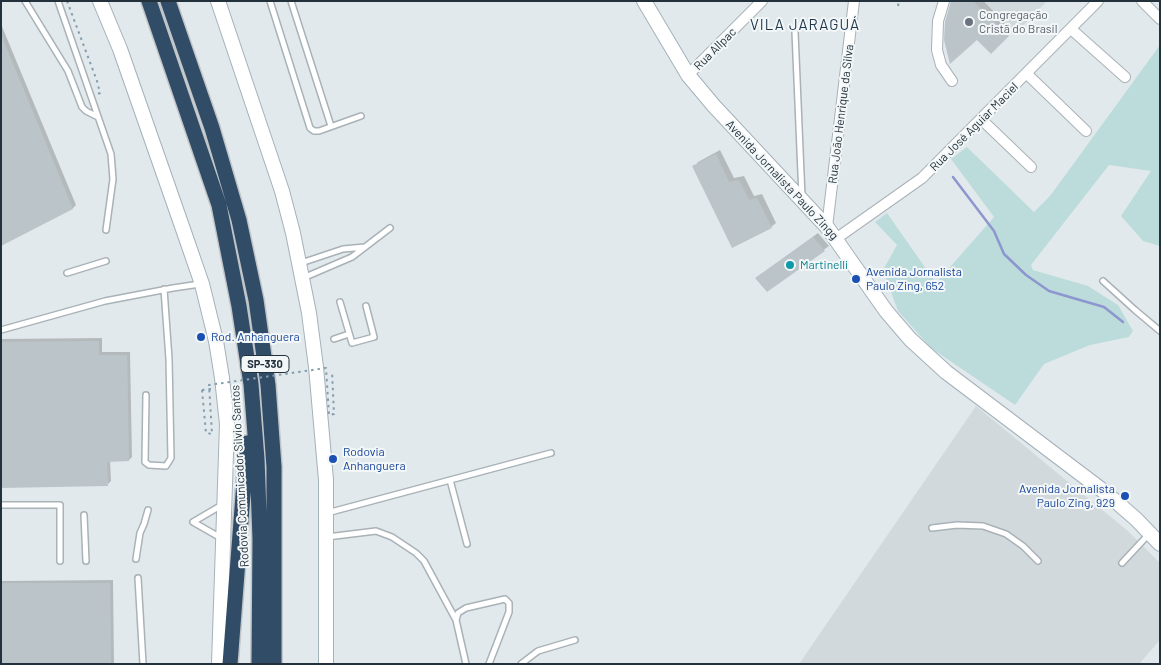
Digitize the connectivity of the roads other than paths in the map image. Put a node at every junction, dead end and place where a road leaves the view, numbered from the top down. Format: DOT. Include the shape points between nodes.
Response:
graph roads {
  1 [pos="25,1"];
  2 [pos="58,1"];
  3 [pos="100,1"];
  4 [pos="110,1"];
  5 [pos="149,1"];
  6 [pos="168,1"];
  7 [pos="175,1"];
  8 [pos="218,1"];
  9 [pos="270,1"];
  10 [pos="291,1"];
  11 [pos="644,1"];
  12 [pos="762,1"];
  13 [pos="854,1"];
  14 [pos="944,1"];
  15 [pos="1098,1"];
  16 [pos="1142,1"];
  17 [pos="1160,19"];
  18 [pos="1071,29"];
  19 [pos="795,32"];
  20 [pos="120,49"];
  21 [pos="193,73"];
  22 [pos="1027,74"];
  23 [pos="688,75"];
  24 [pos="1125,77"];
  25 [pos="952,81"];
  26 [pos="361,116"];
  27 [pos="98,117"];
  28 [pos="981,119"];
  29 [pos="331,126"];
  30 [pos="1086,131"];
  31 [pos="1031,167"];
  32 [pos="802,200"];
  33 [pos="827,227"];
  34 [pos="390,228"];
  35 [pos="106,230"];
  36 [pos="837,238"];
  37 [pos="365,247"];
  38 [pos="106,261"];
  39 [pos="299,263"];
  40 [pos="66,273"];
  41 [pos="303,278"];
  42 [pos="1103,281"];
  43 [pos="202,284"];
  44 [pos="164,289"];
  45 [pos="340,302"];
  46 [pos="366,306"];
  47 [pos="1,330"];
  48 [pos="1160,331"];
  49 [pos="349,334"];
  50 [pos="334,338"];
  51 [pos="251,384"];
  52 [pos="146,395"];
  53 [pos="551,453"];
  54 [pos="450,480"];
  55 [pos="225,504"];
  56 [pos="1,505"];
  57 [pos="148,510"];
  58 [pos="326,513"];
  59 [pos="84,515"];
  60 [pos="932,528"];
  61 [pos="1149,534"];
  62 [pos="326,537"];
  63 [pos="223,539"];
  64 [pos="466,544"];
  65 [pos="1160,544"];
  66 [pos="136,559"];
  67 [pos="60,560"];
  68 [pos="86,561"];
  69 [pos="1038,561"];
  70 [pos="1122,563"];
  71 [pos="138,578"];
  72 [pos="456,620"];
  73 [pos="575,640"];
  74 [pos="143,664"];
  75 [pos="219,664"];
  76 [pos="230,664"];
  77 [pos="259,664"];
  78 [pos="274,664"];
  79 [pos="326,664"];
  80 [pos="466,664"];
  81 [pos="489,664"];
  82 [pos="521,664"];
  1 -- 27 [label="lane" via="68,71 82,107"];
  2 -- 27 [label="lane"];
  3 -- 20 [label="main road"];
  4 -- 20 [label="main road"];
  5 -- 51 [label="highway, Rodovia Comunicador Silvio Santos / SP-330" via="219,204"];
  6 -- 21 [label="highway, SP-330"];
  7 -- 21 [label="highway"];
  8 -- 39 [label="main road" via="282,191"];
  9 -- 29 [label="lane" via="310,128 317,131"];
  10 -- 29 [label="lane"];
  11 -- 23 [label="main road, Avenida Jornalista Paulo Zingg"];
  12 -- 23 [label="street, Rua Allpac"];
  13 -- 33 [label="street, Rua João Henrique da Silva"];
  14 -- 25 [label="street" via="938,21 938,50"];
  15 -- 18 [label="street, Rua José Aguiar Maciel"];
  16 -- 17 [label="street"];
  18 -- 22 [label="street, Rua José Aguiar Maciel"];
  18 -- 24 [label="street"];
  19 -- 32 [label="lane"];
  20 -- 43 [label="main road"];
  21 -- 78 [label="highway, SP-330" via="239,220 256,300 268,385 274,467"];
  22 -- 28 [label="street, Rua José Aguiar Maciel"];
  22 -- 30 [label="street"];
  23 -- 32 [label="main road, Avenida Jornalista Paulo Zingg"];
  26 -- 29 [label="lane"];
  27 -- 35 [label="lane" via="111,154 113,179"];
  28 -- 31 [label="street"];
  28 -- 36 [label="street, Rua José Aguiar Maciel" via="922,178"];
  32 -- 33 [label="main road, Avenida Jornalista Paulo Zingg"];
  33 -- 36 [label="main road, Avenida Jornalista Paulo Zingg"];
  34 -- 37 [label="lane"];
  36 -- 61 [label="main road, Avenida Jornalista Paulo Zingg" via="886,311 910,340 946,372 1106,493"];
  37 -- 39 [label="lane" via="343,249"];
  37 -- 41 [label="lane" via="352,257"];
  38 -- 40 [label="lane"];
  39 -- 41 [label="main road"];
  41 -- 58 [label="main road" via="317,374"];
  42 -- 48 [label="lane"];
  43 -- 44 [label="lane"];
  43 -- 55 [label="main road" via="216,341 225,406"];
  44 -- 47 [label="lane"];
  44 -- 52 [label="lane" via="171,458 166,466 145,462"];
  45 -- 49 [label="lane"];
  46 -- 49 [label="lane" via="374,337 352,343"];
  49 -- 50 [label="lane"];
  51 -- 76 [label="highway"];
  51 -- 77 [label="highway, Rodovia Comunicador Silvio Santos / SP-330" via="260,539"];
  53 -- 54 [label="lane"];
  54 -- 58 [label="lane"];
  54 -- 64 [label="lane"];
  55 -- 63 [label="main road"];
  55 -- 63 [label="lane" via="193,522"];
  56 -- 67 [label="lane" via="60,505"];
  57 -- 66 [label="lane" via="140,532"];
  58 -- 62 [label="main road"];
  59 -- 68 [label="lane"];
  60 -- 69 [label="lane" via="983,526 1006,534"];
  61 -- 65 [label="main road, Avenida Jornalista Paulo Zingg"];
  61 -- 70 [label="lane"];
  62 -- 72 [label="lane" via="376,530 392,537 424,561"];
  62 -- 79 [label="main road"];
  63 -- 75 [label="main road"];
  71 -- 74 [label="lane"];
  72 -- 80 [label="lane"];
  72 -- 81 [label="lane" via="466,608 495,600 505,599 509,603 509,612"];
  73 -- 82 [label="lane" via="538,651"];
}
